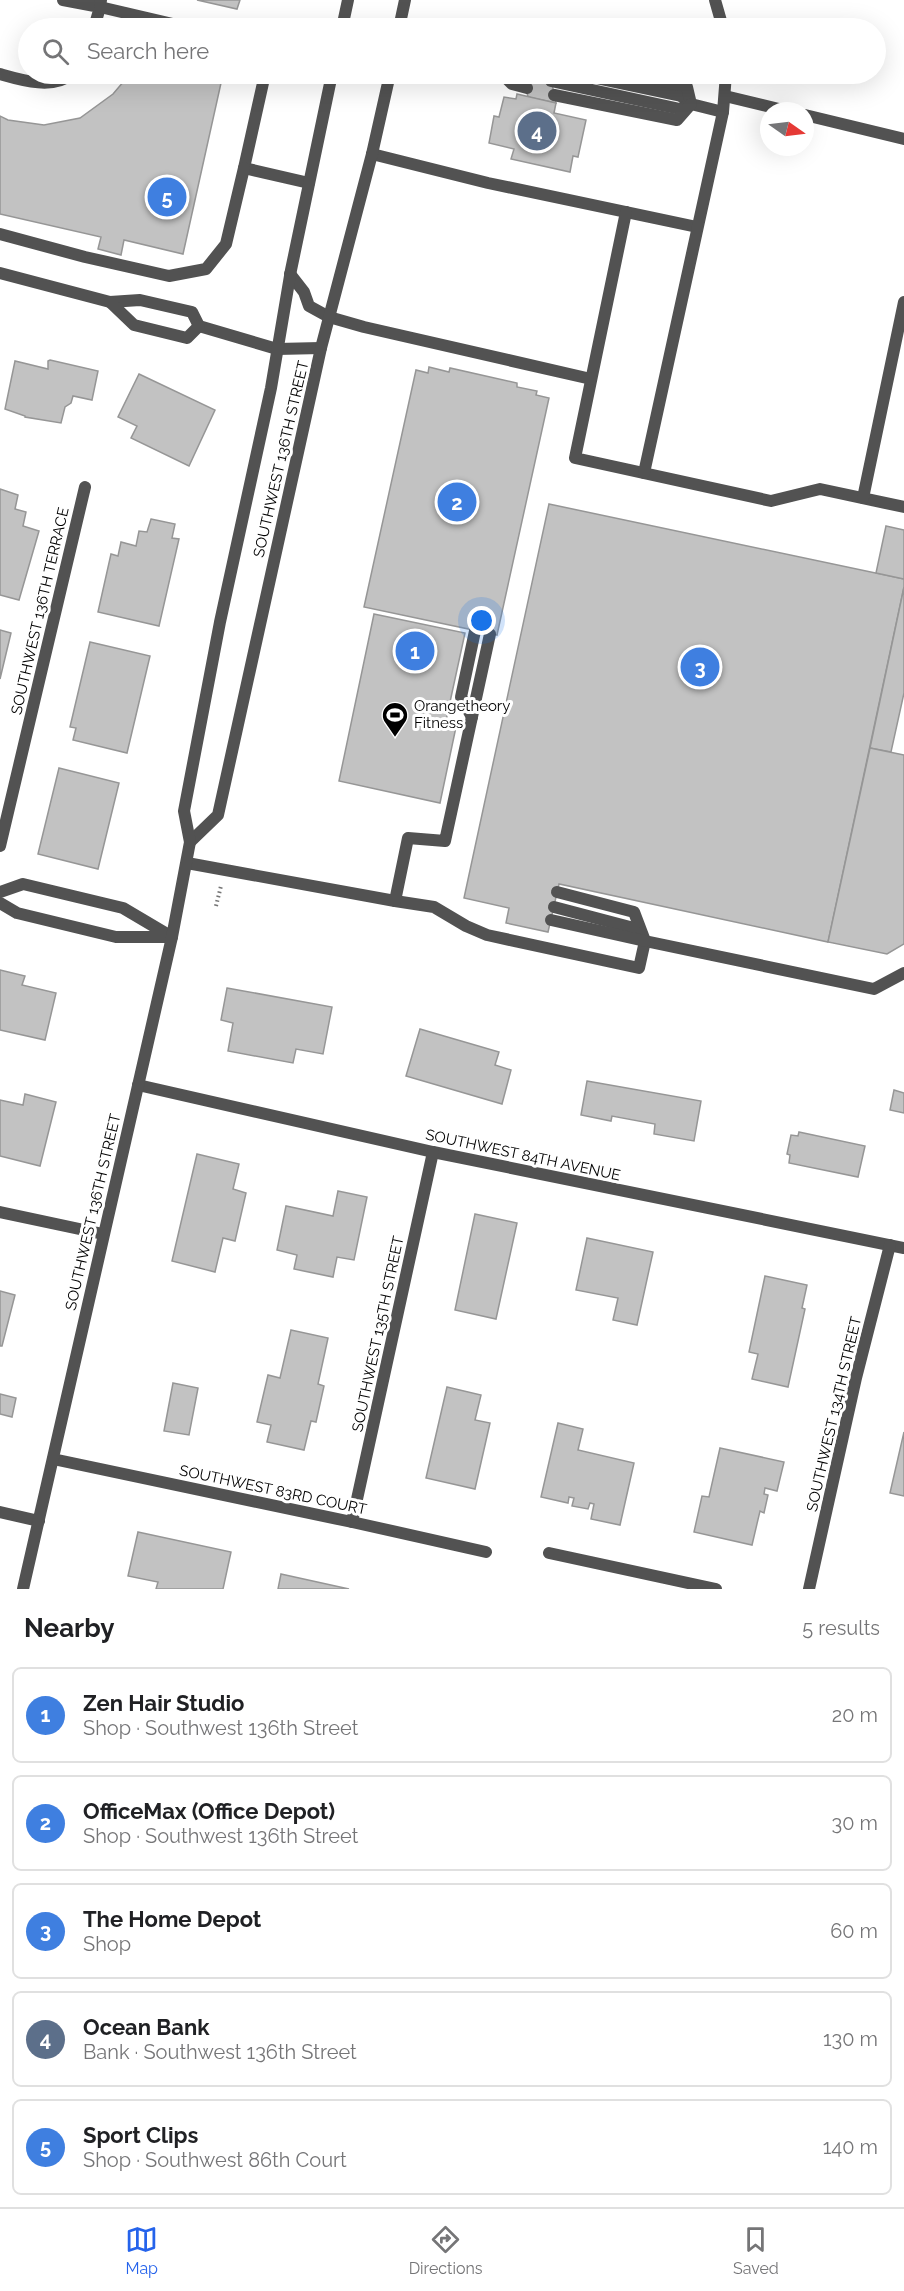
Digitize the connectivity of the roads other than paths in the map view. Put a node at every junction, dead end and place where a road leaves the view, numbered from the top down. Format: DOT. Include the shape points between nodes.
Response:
graph roads {
  1 [pos="63,0"];
  2 [pos="348,0"];
  3 [pos="405,0"];
  4 [pos="715,0"];
  5 [pos="100,4"];
  6 [pos="152,18"];
  7 [pos="344,18"];
  8 [pos="401,18"];
  9 [pos="720,18"];
  10 [pos="0,74"];
  11 [pos="18,80"];
  12 [pos="263,84"];
  13 [pos="330,84"];
  14 [pos="388,84"];
  15 [pos="512,84"];
  16 [pos="566,84"];
  17 [pos="624,84"];
  18 [pos="675,84"];
  19 [pos="726,84"];
  20 [pos="527,88"];
  21 [pos="554,94"];
  22 [pos="725,96"];
  23 [pos="691,104"];
  24 [pos="760,104"];
  25 [pos="723,112"];
  26 [pos="814,117"];
  27 [pos="904,139"];
  28 [pos="372,154"];
  29 [pos="244,168"];
  30 [pos="309,183"];
  31 [pos="626,212"];
  32 [pos="697,227"];
  33 [pos="0,234"];
  34 [pos="0,273"];
  35 [pos="290,274"];
  36 [pos="110,302"];
  37 [pos="904,303"];
  38 [pos="329,317"];
  39 [pos="199,326"];
  40 [pos="321,348"];
  41 [pos="277,349"];
  42 [pos="591,379"];
  43 [pos="644,473"];
  44 [pos="85,487"];
  45 [pos="863,498"];
  46 [pos="904,507"];
  47 [pos="475,631"];
  48 [pos="490,634"];
  49 [pos="472,717"];
  50 [pos="190,842"];
  51 [pos="0,846"];
  52 [pos="187,863"];
  53 [pos="0,892"];
  54 [pos="557,892"];
  55 [pos="394,901"];
  56 [pos="0,903"];
  57 [pos="554,907"];
  58 [pos="551,920"];
  59 [pos="172,937"];
  60 [pos="645,941"];
  61 [pos="904,973"];
  62 [pos="138,1085"];
  63 [pos="433,1152"];
  64 [pos="0,1212"];
  65 [pos="103,1234"];
  66 [pos="890,1245"];
  67 [pos="904,1248"];
  68 [pos="53,1459"];
  69 [pos="0,1512"];
  70 [pos="39,1521"];
  71 [pos="352,1522"];
  72 [pos="486,1552"];
  73 [pos="549,1553"];
  74 [pos="23,1589"];
  75 [pos="716,1589"];
  76 [pos="809,1589"];
  1 -- 5 [label="street"];
  2 -- 7 [label="street"];
  3 -- 8 [label="street"];
  4 -- 9 [label="street"];
  5 -- 6 [label="street"];
  10 -- 11 [label="street"];
  12 -- 29 [label="street"];
  13 -- 30 [label="street, SOUTHWEST 136TH STREET"];
  14 -- 28 [label="street, SOUTHWEST 136TH STREET"];
  15 -- 20 [label="street"];
  16 -- 23 [label="street" via="680,109"];
  17 -- 23 [label="street" via="681,96"];
  18 -- 23 [label="street" via="687,87"];
  19 -- 22 [label="street"];
  21 -- 23 [label="street" via="677,120"];
  22 -- 24 [label="street"];
  22 -- 25 [label="street"];
  23 -- 25 [label="street"];
  25 -- 32 [label="street"];
  26 -- 27 [label="street"];
  28 -- 31 [label="street"];
  28 -- 38 [label="street, SOUTHWEST 136TH STREET"];
  29 -- 30 [label="street"];
  29 -- 33 [label="street" via="226,243 206,269 168,276"];
  30 -- 35 [label="street, SOUTHWEST 136TH STREET"];
  31 -- 32 [label="street"];
  31 -- 42 [label="street"];
  32 -- 43 [label="street"];
  34 -- 36 [label="street"];
  35 -- 38 [label="street" via="309,306"];
  35 -- 41 [label="street, SOUTHWEST 136TH STREET"];
  36 -- 39 [label="street" via="140,300 192,312"];
  36 -- 39 [label="street" via="134,325 187,338"];
  37 -- 45 [label="street"];
  38 -- 40 [label="street, SOUTHWEST 136TH STREET"];
  38 -- 42 [label="street"];
  39 -- 41 [label="street"];
  40 -- 41 [label="street"];
  40 -- 50 [label="street, SOUTHWEST 136TH STREET" via="218,815"];
  41 -- 50 [label="street, SOUTHWEST 136TH STREET" via="184,811"];
  42 -- 43 [label="street" via="575,458"];
  43 -- 45 [label="street" via="771,501 820,489"];
  44 -- 51 [label="street, SOUTHWEST 136TH TERRACE"];
  45 -- 46 [label="street"];
  47 -- 49 [label="street" via="461,698"];
  48 -- 49 [label="street"];
  49 -- 55 [label="street" via="445,841 408,838"];
  50 -- 52 [label="street, SOUTHWEST 136TH STREET"];
  52 -- 55 [label="street"];
  52 -- 59 [label="street, SOUTHWEST 136TH STREET"];
  53 -- 59 [label="street" via="23,885 123,908"];
  54 -- 60 [label="street" via="634,912"];
  55 -- 60 [label="street" via="434,907 487,935 639,968"];
  56 -- 59 [label="street" via="17,913 116,937"];
  57 -- 60 [label="street" via="630,927"];
  58 -- 60 [label="street"];
  59 -- 62 [label="street, SOUTHWEST 136TH STREET"];
  60 -- 61 [label="street" via="874,989"];
  62 -- 63 [label="street, SOUTHWEST 84TH AVENUE"];
  62 -- 65 [label="street, SOUTHWEST 136TH STREET"];
  63 -- 66 [label="street, SOUTHWEST 84TH AVENUE"];
  63 -- 71 [label="street, SOUTHWEST 135TH STREET"];
  64 -- 65 [label="street"];
  65 -- 68 [label="street, SOUTHWEST 136TH STREET"];
  66 -- 67 [label="street, SOUTHWEST 84TH AVENUE"];
  66 -- 76 [label="street, SOUTHWEST 134TH STREET"];
  68 -- 70 [label="street, SOUTHWEST 136TH STREET"];
  68 -- 71 [label="street, SOUTHWEST 83RD COURT"];
  69 -- 70 [label="street"];
  70 -- 74 [label="street, SOUTHWEST 136TH STREET"];
  71 -- 72 [label="street, SOUTHWEST 83RD COURT"];
  73 -- 75 [label="street"];
}
